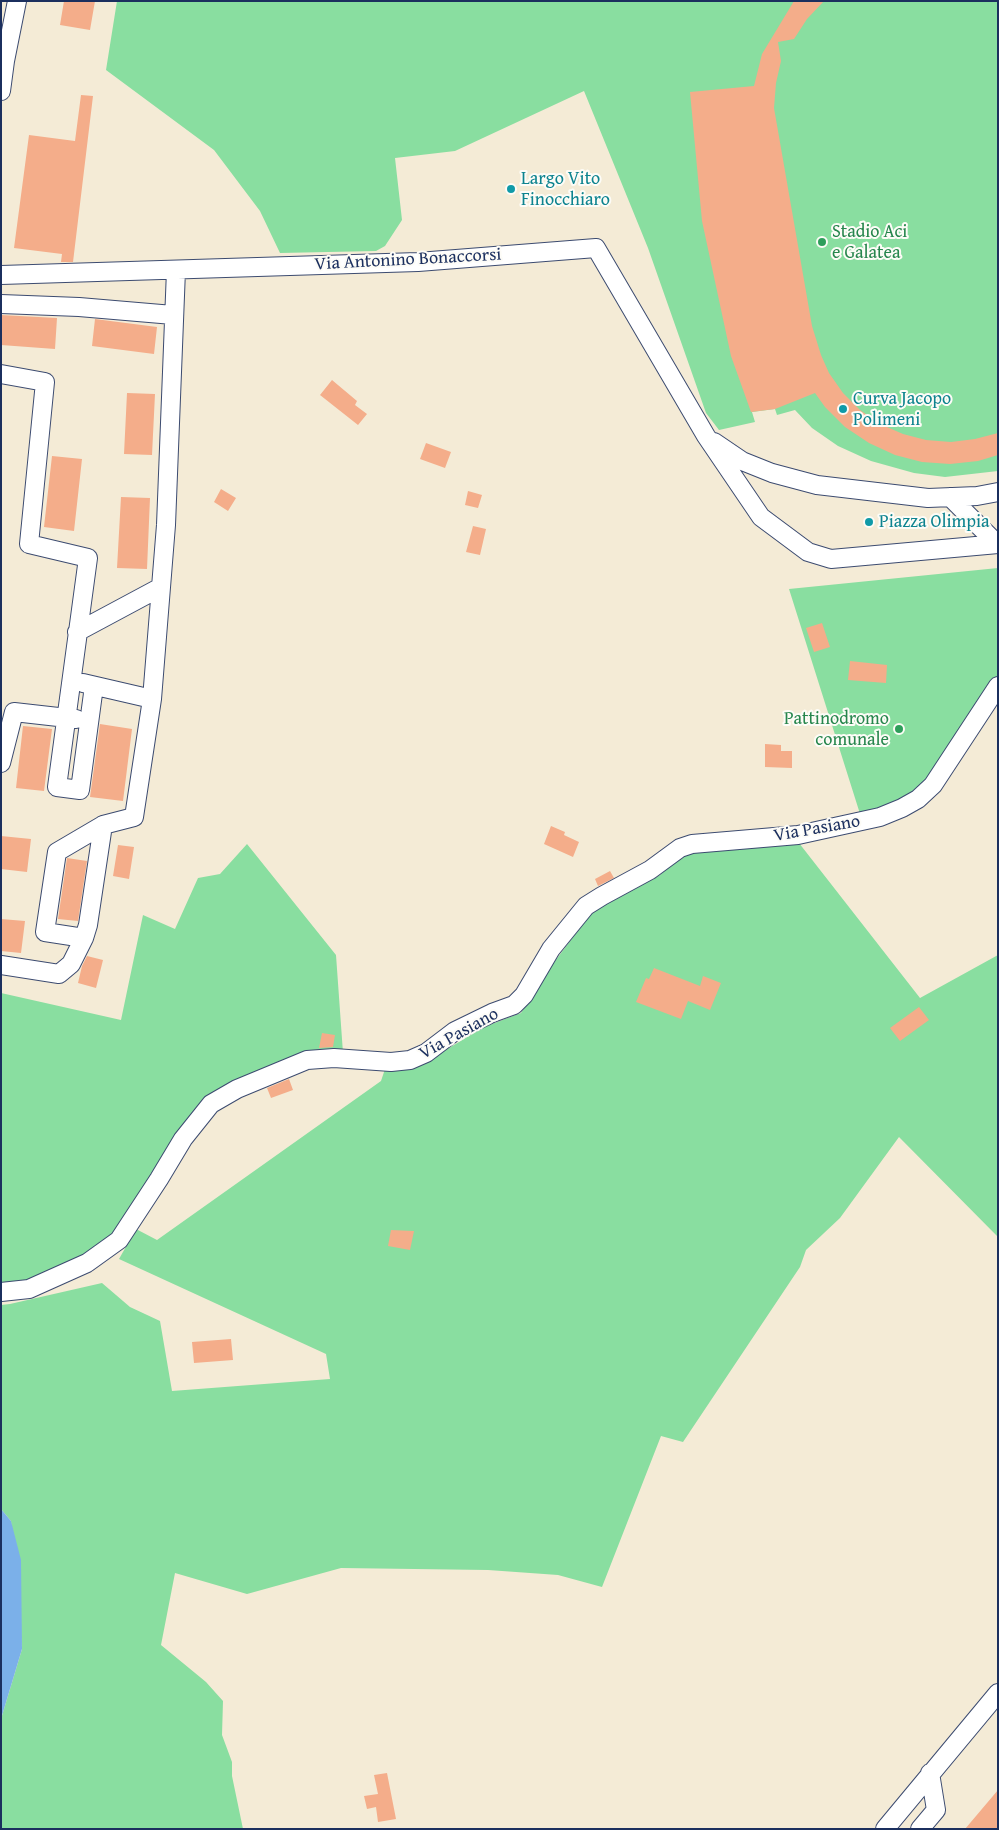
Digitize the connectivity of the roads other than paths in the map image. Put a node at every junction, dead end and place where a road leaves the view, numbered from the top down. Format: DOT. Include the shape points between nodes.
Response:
graph roads {
  1 [pos="17,1"];
  2 [pos="1,91"];
  3 [pos="176,270"];
  4 [pos="1,275"];
  5 [pos="1,304"];
  6 [pos="174,315"];
  7 [pos="1,374"];
  8 [pos="706,436"];
  9 [pos="998,492"];
  10 [pos="950,497"];
  11 [pos="997,544"];
  12 [pos="161,587"];
  13 [pos="77,632"];
  14 [pos="70,681"];
  15 [pos="94,686"];
  16 [pos="998,686"];
  17 [pos="152,699"];
  18 [pos="66,717"];
  19 [pos="89,721"];
  20 [pos="1,763"];
  21 [pos="103,825"];
  22 [pos="84,938"];
  23 [pos="1,965"];
  24 [pos="1,1292"];
  25 [pos="998,1693"];
  26 [pos="930,1773"];
  27 [pos="885,1829"];
  28 [pos="920,1829"];
  1 -- 2 [label="street"];
  3 -- 4 [label="street, Via Antonino Bonaccorsi"];
  3 -- 6 [label="street"];
  3 -- 8 [label="street, Via Antonino Bonaccorsi" via="418,262 596,248"];
  5 -- 6 [label="street"];
  6 -- 12 [label="street"];
  7 -- 13 [label="street" via="45,382 29,544 88,558"];
  8 -- 10 [label="street" via="742,461 817,485 928,498"];
  8 -- 11 [label="street" via="761,517 808,552 831,559"];
  9 -- 10 [label="street"];
  10 -- 11 [label="street"];
  12 -- 13 [label="street"];
  12 -- 17 [label="street"];
  13 -- 14 [label="street"];
  14 -- 15 [label="street"];
  14 -- 18 [label="street"];
  15 -- 17 [label="street"];
  15 -- 19 [label="street"];
  16 -- 24 [label="street, Via Pasiano" via="934,785 918,799 880,817 798,835 692,844 680,848 650,870 586,906 551,949 524,995 514,1005 455,1031 426,1053 410,1060 307,1060 237,1089 211,1104 182,1139 119,1240 87,1263 28,1289"];
  17 -- 21 [label="street" via="134,816"];
  18 -- 19 [label="street"];
  18 -- 19 [label="street" via="56,787 80,790"];
  18 -- 20 [label="street" via="14,712"];
  21 -- 22 [label="street"];
  21 -- 22 [label="street" via="57,852 45,932"];
  22 -- 23 [label="street" via="71,964 59,974"];
  25 -- 26 [label="street"];
  26 -- 27 [label="street"];
  26 -- 28 [label="street" via="936,1810"];
}
